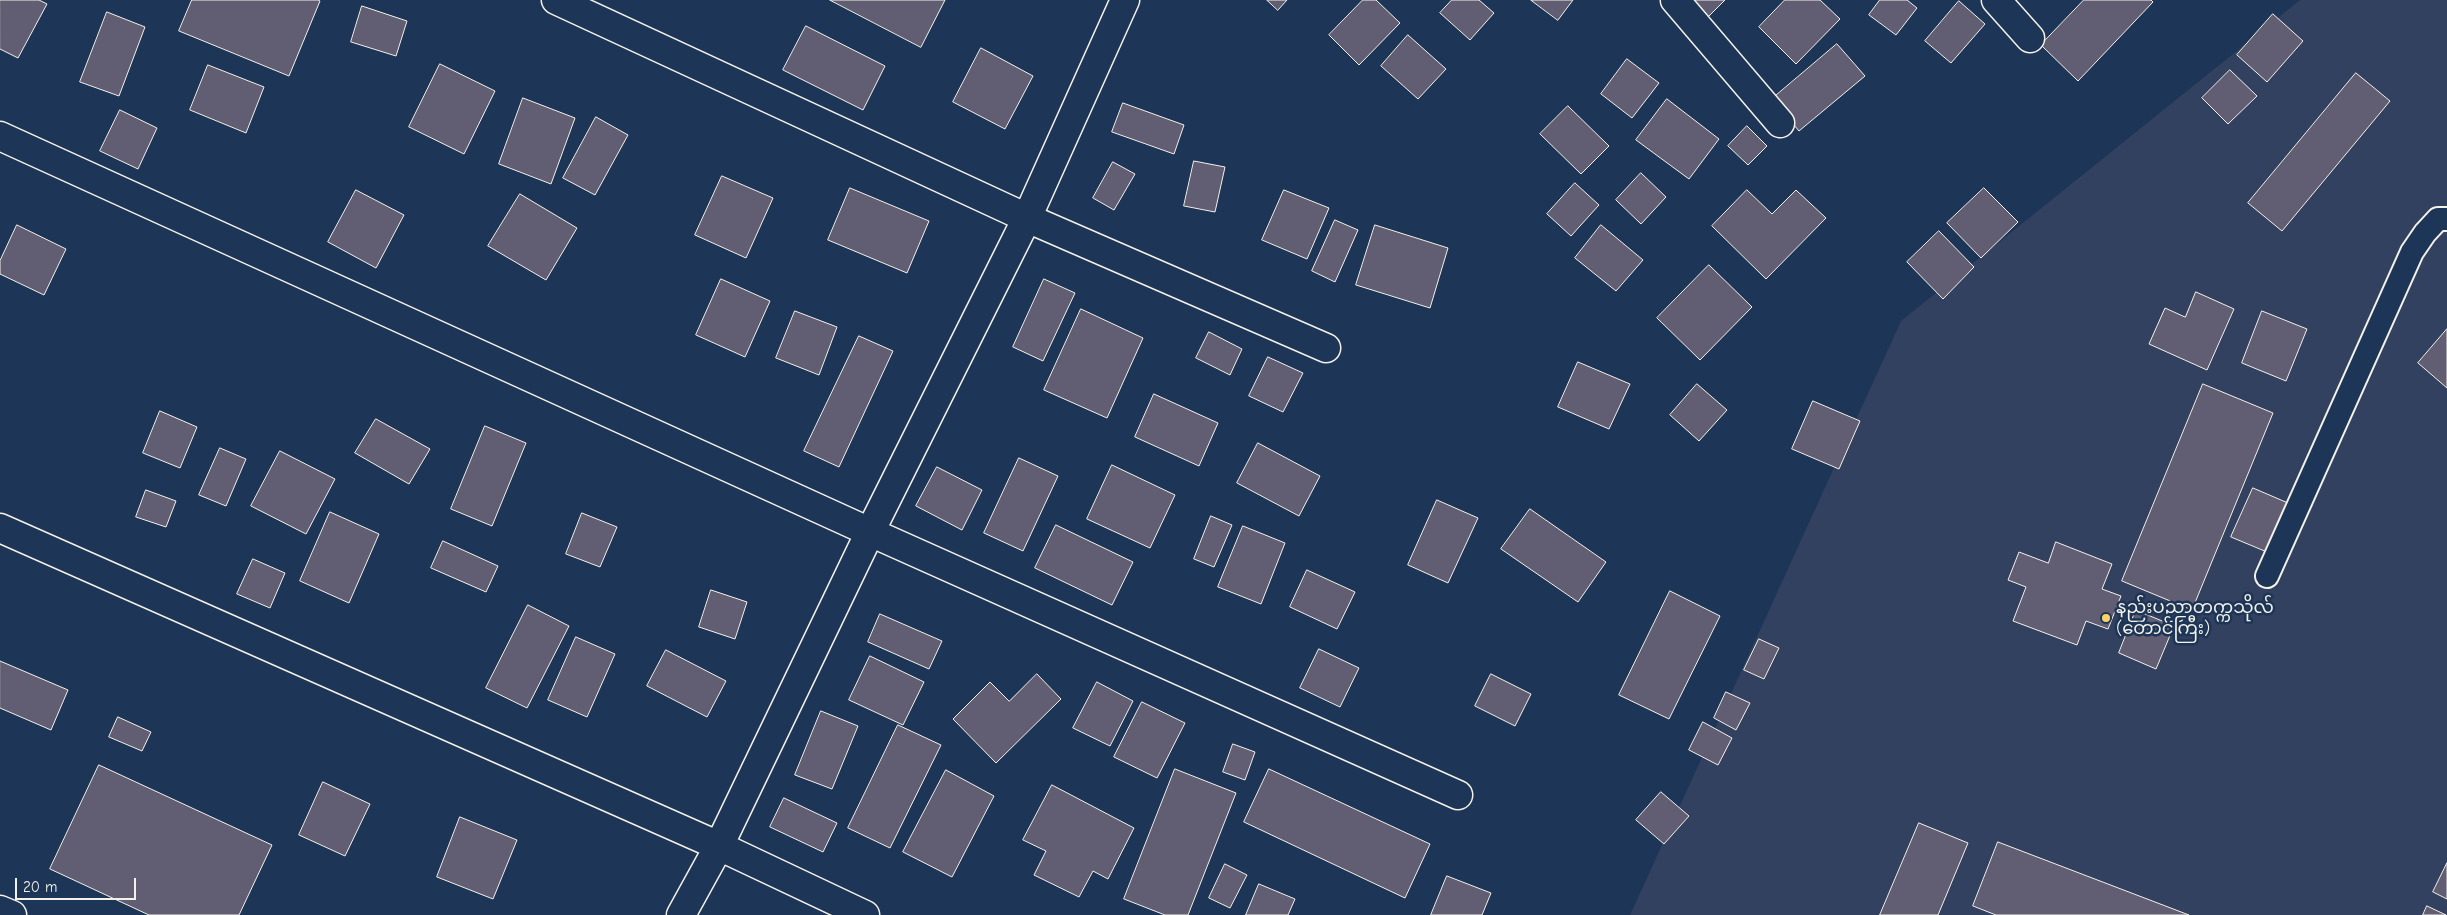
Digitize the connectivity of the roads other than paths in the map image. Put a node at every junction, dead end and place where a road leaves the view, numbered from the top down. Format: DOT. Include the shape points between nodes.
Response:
graph roads {
  1 [pos="556,0"];
  2 [pos="1125,0"];
  3 [pos="1675,0"];
  4 [pos="1996,0"];
  5 [pos="2030,38"];
  6 [pos="1780,123"];
  7 [pos="0,136"];
  8 [pos="1027,218"];
  9 [pos="2447,219"];
  10 [pos="1326,348"];
  11 [pos="0,528"];
  12 [pos="870,532"];
  13 [pos="2267,576"];
  14 [pos="1458,795"];
  15 [pos="718,846"];
  16 [pos="0,910"];
  17 [pos="12,915"];
  18 [pos="680,915"];
  19 [pos="865,915"];
  1 -- 8 [label="street"];
  2 -- 8 [label="street"];
  3 -- 6 [label="street"];
  4 -- 5 [label="street"];
  7 -- 12 [label="street"];
  8 -- 10 [label="street"];
  8 -- 12 [label="street"];
  9 -- 13 [label="lane" via="2438,219 2412,252"];
  11 -- 15 [label="street"];
  12 -- 14 [label="street"];
  12 -- 15 [label="street"];
  15 -- 18 [label="street"];
  15 -- 19 [label="street"];
  16 -- 17 [label="street"];
}
